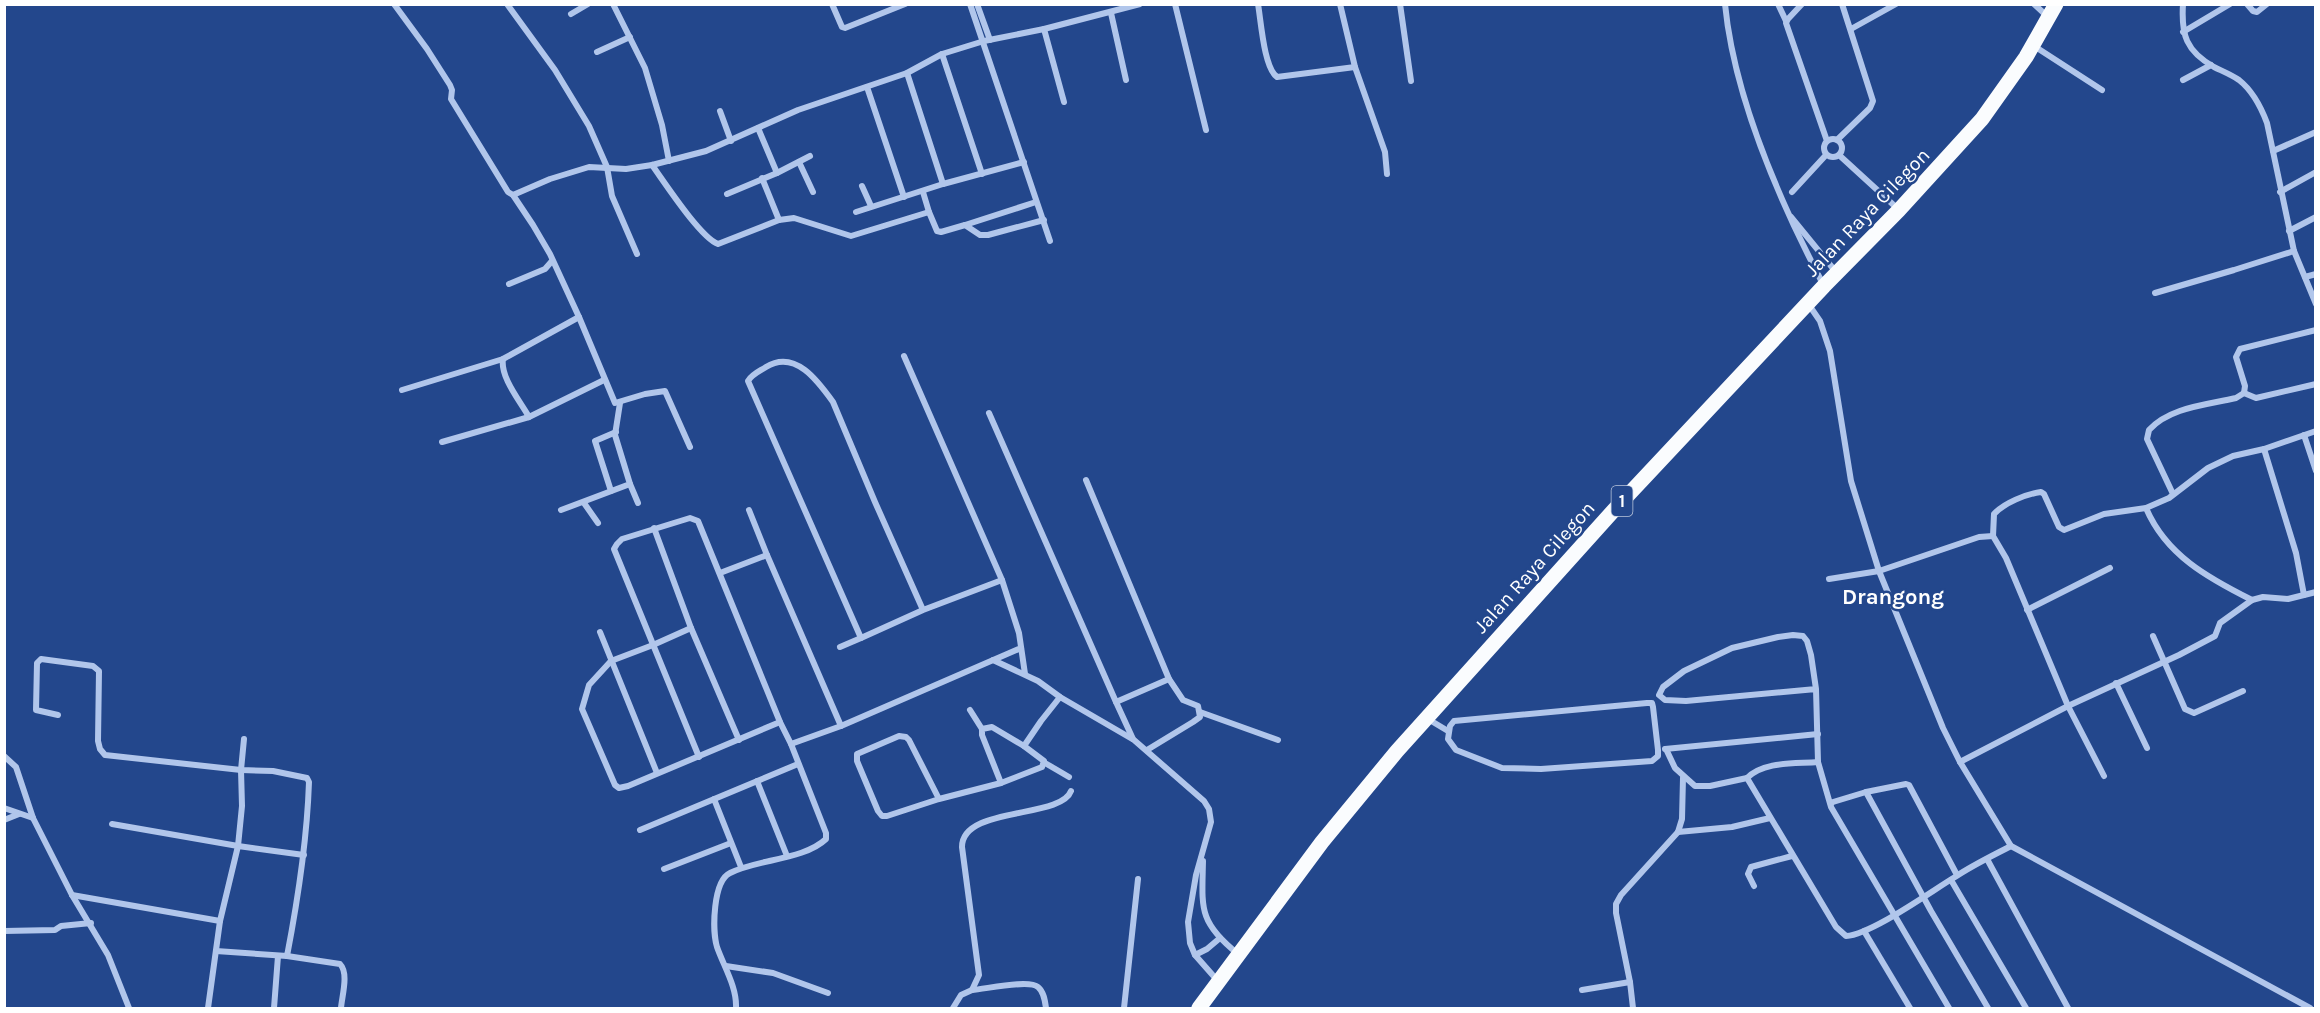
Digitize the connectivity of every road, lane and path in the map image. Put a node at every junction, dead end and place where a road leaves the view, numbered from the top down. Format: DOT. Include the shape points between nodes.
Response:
graph roads {
  1 [pos="394,4"];
  2 [pos="507,4"];
  3 [pos="588,4"];
  4 [pos="613,4"];
  5 [pos="832,4"];
  6 [pos="905,4"];
  7 [pos="970,4"];
  8 [pos="977,4"];
  9 [pos="1106,4"];
  10 [pos="1140,4"];
  11 [pos="1174,4"];
  12 [pos="1258,4"];
  13 [pos="1340,4"];
  14 [pos="1400,4"];
  15 [pos="1725,4"];
  16 [pos="1778,4"];
  17 [pos="1802,4"];
  18 [pos="1842,4"];
  19 [pos="1896,4"];
  20 [pos="2034,4"];
  21 [pos="2230,4"];
  22 [pos="2247,4"];
  23 [pos="2267,4"];
  24 [pos="2184,5"];
  25 [pos="2053,11"];
  26 [pos="1109,13"];
  27 [pos="571,14"];
  28 [pos="1786,21"];
  29 [pos="1044,29"];
  30 [pos="1851,29"];
  31 [pos="2183,32"];
  32 [pos="630,37"];
  33 [pos="987,41"];
  34 [pos="2033,45"];
  35 [pos="597,52"];
  36 [pos="942,54"];
  37 [pos="2211,65"];
  38 [pos="1355,67"];
  39 [pos="907,73"];
  40 [pos="1126,80"];
  41 [pos="2183,80"];
  42 [pos="1411,81"];
  43 [pos="867,87"];
  44 [pos="2102,90"];
  45 [pos="1064,102"];
  46 [pos="720,111"];
  47 [pos="758,128"];
  48 [pos="1206,130"];
  49 [pos="2316,132"];
  50 [pos="1837,140"];
  51 [pos="731,141"];
  52 [pos="1827,141"];
  53 [pos="2273,151"];
  54 [pos="1826,154"];
  55 [pos="1839,155"];
  56 [pos="810,156"];
  57 [pos="669,161"];
  58 [pos="799,162"];
  59 [pos="1024,162"];
  60 [pos="652,165"];
  61 [pos="607,167"];
  62 [pos="2316,172"];
  63 [pos="777,173"];
  64 [pos="982,174"];
  65 [pos="1387,174"];
  66 [pos="762,178"];
  67 [pos="943,184"];
  68 [pos="862,186"];
  69 [pos="813,192"];
  70 [pos="923,192"];
  71 [pos="1792,192"];
  72 [pos="2280,192"];
  73 [pos="727,194"];
  74 [pos="513,195"];
  75 [pos="904,196"];
  76 [pos="1036,202"];
  77 [pos="871,206"];
  78 [pos="1899,210"];
  79 [pos="856,212"];
  80 [pos="929,212"];
  81 [pos="1789,215"];
  82 [pos="2316,217"];
  83 [pos="779,220"];
  84 [pos="1044,220"];
  85 [pos="965,225"];
  86 [pos="2289,231"];
  87 [pos="1050,241"];
  88 [pos="2294,250"];
  89 [pos="637,254"];
  90 [pos="552,261"];
  91 [pos="1837,273"];
  92 [pos="2316,274"];
  93 [pos="2306,277"];
  94 [pos="509,284"];
  95 [pos="1824,286"];
  96 [pos="2155,292"];
  97 [pos="2316,304"];
  98 [pos="1809,305"];
  99 [pos="579,317"];
  100 [pos="2316,330"];
  101 [pos="904,356"];
  102 [pos="503,359"];
  103 [pos="604,380"];
  104 [pos="2316,384"];
  105 [pos="402,390"];
  106 [pos="2244,393"];
  107 [pos="621,403"];
  108 [pos="989,413"];
  109 [pos="529,417"];
  110 [pos="2316,431"];
  111 [pos="616,432"];
  112 [pos="2304,435"];
  113 [pos="442,442"];
  114 [pos="690,447"];
  115 [pos="2264,449"];
  116 [pos="2316,471"];
  117 [pos="1086,480"];
  118 [pos="630,484"];
  119 [pos="611,491"];
  120 [pos="2173,494"];
  121 [pos="584,503"];
  122 [pos="638,503"];
  123 [pos="2146,508"];
  124 [pos="561,510"];
  125 [pos="749,510"];
  126 [pos="598,523"];
  127 [pos="654,528"];
  128 [pos="1993,537"];
  129 [pos="767,555"];
  130 [pos="2110,568"];
  131 [pos="1879,571"];
  132 [pos="720,573"];
  133 [pos="1829,579"];
  134 [pos="1002,580"];
  135 [pos="2316,592"];
  136 [pos="2304,595"];
  137 [pos="2252,600"];
  138 [pos="923,610"];
  139 [pos="2027,610"];
  140 [pos="691,628"];
  141 [pos="600,632"];
  142 [pos="2153,636"];
  143 [pos="861,638"];
  144 [pos="653,645"];
  145 [pos="840,648"];
  146 [pos="1021,648"];
  147 [pos="993,660"];
  148 [pos="611,661"];
  149 [pos="2165,662"];
  150 [pos="1025,674"];
  151 [pos="1169,679"];
  152 [pos="2116,684"];
  153 [pos="1816,689"];
  154 [pos="2243,691"];
  155 [pos="1060,697"];
  156 [pos="1665,700"];
  157 [pos="1116,702"];
  158 [pos="1652,703"];
  159 [pos="2068,706"];
  160 [pos="970,710"];
  161 [pos="1200,712"];
  162 [pos="58,715"];
  163 [pos="1427,719"];
  164 [pos="780,722"];
  165 [pos="841,726"];
  166 [pos="982,729"];
  167 [pos="1448,731"];
  168 [pos="1818,734"];
  169 [pos="244,739"];
  170 [pos="739,740"];
  171 [pos="1134,740"];
  172 [pos="1278,740"];
  173 [pos="791,744"];
  174 [pos="1024,746"];
  175 [pos="2147,748"];
  176 [pos="1666,749"];
  177 [pos="1148,750"];
  178 [pos="1658,750"];
  179 [pos="4,756"];
  180 [pos="699,757"];
  181 [pos="1818,762"];
  182 [pos="1960,762"];
  183 [pos="798,764"];
  184 [pos="1045,764"];
  185 [pos="241,770"];
  186 [pos="657,773"];
  187 [pos="2104,776"];
  188 [pos="1069,777"];
  189 [pos="1683,777"];
  190 [pos="1747,778"];
  191 [pos="757,781"];
  192 [pos="1001,783"];
  193 [pos="1071,791"];
  194 [pos="1866,792"];
  195 [pos="714,799"];
  196 [pos="939,799"];
  197 [pos="1831,804"];
  198 [pos="4,808"];
  199 [pos="20,814"];
  200 [pos="33,818"];
  201 [pos="1770,818"];
  202 [pos="4,820"];
  203 [pos="112,824"];
  204 [pos="640,830"];
  205 [pos="1678,831"];
  206 [pos="731,843"];
  207 [pos="238,846"];
  208 [pos="2011,846"];
  209 [pos="1203,854"];
  210 [pos="304,855"];
  211 [pos="787,856"];
  212 [pos="1792,856"];
  213 [pos="1987,859"];
  214 [pos="741,867"];
  215 [pos="664,869"];
  216 [pos="1954,878"];
  217 [pos="1138,879"];
  218 [pos="1754,886"];
  219 [pos="72,895"];
  220 [pos="1924,897"];
  221 [pos="1894,915"];
  222 [pos="220,921"];
  223 [pos="91,923"];
  224 [pos="4,931"];
  225 [pos="1864,931"];
  226 [pos="1220,938"];
  227 [pos="216,951"];
  228 [pos="1239,954"];
  229 [pos="1195,955"];
  230 [pos="278,956"];
  231 [pos="287,956"];
  232 [pos="726,966"];
  233 [pos="1218,981"];
  234 [pos="1630,982"];
  235 [pos="972,990"];
  236 [pos="1582,990"];
  237 [pos="828,993"];
  238 [pos="2023,1007"];
  239 [pos="129,1008"];
  240 [pos="208,1008"];
  241 [pos="274,1008"];
  242 [pos="341,1008"];
  243 [pos="736,1008"];
  244 [pos="953,1008"];
  245 [pos="1046,1008"];
  246 [pos="1124,1008"];
  247 [pos="1199,1008"];
  248 [pos="1633,1008"];
  249 [pos="1910,1008"];
  250 [pos="1948,1008"];
  251 [pos="1988,1008"];
  252 [pos="2068,1008"];
  253 [pos="2310,1008"];
  1 -- 74 [label="street" via="428,49 452,88 451,99"];
  2 -- 61 [label="street" via="579,109"];
  3 -- 27 [label="street"];
  4 -- 32 [label="street"];
  5 -- 6 [label="street" via="845,28"];
  7 -- 33 [label="street"];
  8 -- 33 [label="street"];
  9 -- 26 [label="street"];
  10 -- 26 [label="street"];
  11 -- 48 [label="street"];
  12 -- 38 [label="street" via="1273,74"];
  13 -- 38 [label="street"];
  14 -- 42 [label="street"];
  15 -- 81 [label="street" via="1739,78"];
  16 -- 28 [label="street"];
  17 -- 28 [label="street"];
  18 -- 30 [label="street"];
  19 -- 30 [label="street"];
  20 -- 25 [label="street"];
  21 -- 31 [label="street"];
  22 -- 23 [label="street" via="2257,12"];
  24 -- 31 [label="street"];
  25 -- 34 [label="highway, Jalan Raya Cilegon / 1"];
  26 -- 29 [label="street"];
  26 -- 40 [label="street"];
  28 -- 52 [label="street"];
  29 -- 33 [label="street"];
  29 -- 45 [label="street"];
  30 -- 50 [label="street" via="1873,105"];
  31 -- 37 [label="street" via="2195,53"];
  32 -- 35 [label="street"];
  32 -- 57 [label="street" via="656,100"];
  33 -- 36 [label="street"];
  33 -- 59 [label="street"];
  34 -- 44 [label="street"];
  34 -- 78 [label="highway, Jalan Raya Cilegon / 1" via="1982,119"];
  36 -- 39 [label="street"];
  36 -- 64 [label="street"];
  37 -- 41 [label="street"];
  37 -- 53 [label="street" via="2239,80 2256,98"];
  38 -- 65 [label="street" via="1385,152"];
  39 -- 43 [label="street"];
  39 -- 67 [label="street"];
  43 -- 47 [label="street"];
  43 -- 75 [label="street"];
  46 -- 51 [label="street"];
  47 -- 51 [label="street"];
  47 -- 63 [label="street"];
  49 -- 53 [label="street"];
  50 -- 52 [label="street"];
  50 -- 55 [label="street" via="1842,146"];
  51 -- 57 [label="street"];
  52 -- 54 [label="street" via="1823,148"];
  53 -- 72 [label="street"];
  54 -- 55 [label="street" via="1832,158"];
  54 -- 71 [label="street"];
  55 -- 78 [label="street"];
  56 -- 58 [label="street"];
  57 -- 60 [label="street"];
  58 -- 63 [label="street"];
  58 -- 69 [label="street"];
  59 -- 64 [label="street"];
  59 -- 76 [label="street"];
  60 -- 61 [label="street"];
  60 -- 83 [label="street" via="713,242 722,243"];
  61 -- 74 [label="street" via="589,167 550,178"];
  61 -- 89 [label="street" via="612,196"];
  62 -- 72 [label="street"];
  63 -- 66 [label="street"];
  64 -- 67 [label="street"];
  66 -- 73 [label="street"];
  66 -- 83 [label="street"];
  67 -- 70 [label="street"];
  68 -- 77 [label="street"];
  70 -- 75 [label="street"];
  70 -- 80 [label="street"];
  72 -- 86 [label="street"];
  74 -- 90 [label="street"];
  75 -- 77 [label="street"];
  76 -- 84 [label="street"];
  76 -- 85 [label="street"];
  77 -- 79 [label="street"];
  78 -- 91 [label="highway, Jalan Raya Cilegon / 1"];
  80 -- 83 [label="street" via="851,236 794,218"];
  80 -- 85 [label="street" via="937,231"];
  81 -- 91 [label="street"];
  81 -- 95 [label="street"];
  82 -- 86 [label="street"];
  84 -- 85 [label="street" via="984,235"];
  84 -- 87 [label="street"];
  86 -- 88 [label="street"];
  88 -- 93 [label="street"];
  88 -- 96 [label="street"];
  90 -- 94 [label="street" via="545,269"];
  90 -- 99 [label="street"];
  91 -- 95 [label="highway, Jalan Raya Cilegon / 1"];
  92 -- 93 [label="street"];
  93 -- 97 [label="street"];
  95 -- 98 [label="highway, Jalan Raya Cilegon / 1"];
  98 -- 131 [label="street" via="1820,321 1830,351 1851,481"];
  98 -- 163 [label="highway, Jalan Raya Cilegon / 1" via="1614,510"];
  99 -- 102 [label="street"];
  99 -- 103 [label="street"];
  100 -- 106 [label="street" via="2240,349 2236,357"];
  101 -- 134 [label="street"];
  102 -- 105 [label="street"];
  102 -- 109 [label="street" via="505,374"];
  103 -- 107 [label="street" via="615,403"];
  103 -- 109 [label="street"];
  104 -- 106 [label="street" via="2256,398"];
  106 -- 120 [label="street" via="2178,412 2149,430 2147,439"];
  107 -- 111 [label="street"];
  107 -- 114 [label="street" via="665,391"];
  108 -- 157 [label="street"];
  109 -- 113 [label="street"];
  110 -- 112 [label="street"];
  111 -- 118 [label="street"];
  111 -- 119 [label="street" via="595,441"];
  112 -- 115 [label="street"];
  112 -- 116 [label="street"];
  115 -- 120 [label="street" via="2221,461"];
  115 -- 136 [label="street" via="2296,553"];
  117 -- 151 [label="street"];
  118 -- 119 [label="street"];
  118 -- 122 [label="street"];
  119 -- 121 [label="street"];
  120 -- 123 [label="street"];
  121 -- 124 [label="street"];
  121 -- 126 [label="street"];
  123 -- 128 [label="street" via="2104,514 2064,530 2044,494 2038,492 1996,511"];
  123 -- 137 [label="street" via="2156,531 2193,566"];
  125 -- 129 [label="street"];
  127 -- 132 [label="street" via="696,519"];
  127 -- 140 [label="street"];
  127 -- 144 [label="street" via="622,539 614,549"];
  128 -- 131 [label="street" via="1979,537"];
  128 -- 139 [label="street"];
  129 -- 132 [label="street"];
  129 -- 165 [label="street"];
  130 -- 139 [label="street"];
  131 -- 133 [label="street"];
  131 -- 182 [label="street"];
  132 -- 164 [label="street"];
  134 -- 138 [label="street"];
  134 -- 146 [label="street"];
  135 -- 136 [label="street"];
  136 -- 137 [label="street"];
  137 -- 149 [label="street" via="2220,623 2215,636"];
  138 -- 143 [label="street"];
  138 -- 143 [label="street" via="833,402 813,376 798,366 787,360 773,362 748,381"];
  139 -- 159 [label="street"];
  140 -- 144 [label="street"];
  140 -- 170 [label="street"];
  141 -- 148 [label="street"];
  142 -- 149 [label="street"];
  143 -- 145 [label="street"];
  144 -- 148 [label="street"];
  144 -- 180 [label="street"];
  146 -- 147 [label="street"];
  146 -- 150 [label="street"];
  147 -- 150 [label="street"];
  147 -- 165 [label="street"];
  148 -- 186 [label="street"];
  148 -- 186 [label="street" via="589,685 582,706 584,715 615,785 628,786"];
  149 -- 152 [label="street"];
  149 -- 154 [label="street" via="2189,712"];
  150 -- 155 [label="street"];
  151 -- 157 [label="street"];
  151 -- 161 [label="street" via="1183,700 1198,706"];
  152 -- 159 [label="street"];
  152 -- 175 [label="street"];
  153 -- 156 [label="street"];
  153 -- 156 [label="street" via="1807,641 1803,636 1792,635 1750,642 1699,663 1660,690 1659,695"];
  153 -- 168 [label="street"];
  155 -- 171 [label="street"];
  155 -- 174 [label="street"];
  156 -- 158 [label="street"];
  157 -- 171 [label="street"];
  158 -- 167 [label="street" via="1469,719 1454,722"];
  158 -- 178 [label="street"];
  159 -- 182 [label="street"];
  159 -- 187 [label="street"];
  160 -- 166 [label="street"];
  161 -- 172 [label="street"];
  161 -- 177 [label="street" via="1200,717"];
  162 -- 185 [label="street" via="36,710 37,663 41,659 99,670 98,741 105,755"];
  163 -- 167 [label="street"];
  163 -- 228 [label="highway, Jalan Raya Cilegon / 1" via="1322,842"];
  164 -- 170 [label="street"];
  164 -- 173 [label="street"];
  165 -- 173 [label="street"];
  166 -- 174 [label="street" via="992,727"];
  166 -- 192 [label="street"];
  167 -- 178 [label="street" via="1448,739 1456,750 1502,768 1644,761 1655,759"];
  168 -- 176 [label="street"];
  168 -- 181 [label="street"];
  169 -- 185 [label="street"];
  170 -- 180 [label="street"];
  171 -- 177 [label="street"];
  173 -- 183 [label="street"];
  174 -- 184 [label="street"];
  176 -- 178 [label="street"];
  176 -- 189 [label="street"];
  177 -- 209 [label="street" via="1209,809 1211,822"];
  179 -- 200 [label="street" via="16,767"];
  180 -- 186 [label="street"];
  181 -- 190 [label="street" via="1767,767"];
  181 -- 197 [label="street"];
  182 -- 208 [label="street"];
  183 -- 191 [label="street"];
  183 -- 211 [label="street" via="826,839"];
  184 -- 188 [label="street"];
  184 -- 192 [label="street"];
  185 -- 207 [label="street"];
  185 -- 210 [label="street" via="307,778"];
  189 -- 190 [label="street" via="1695,786"];
  189 -- 205 [label="street"];
  190 -- 201 [label="street"];
  191 -- 195 [label="street"];
  191 -- 211 [label="street"];
  192 -- 196 [label="street"];
  193 -- 235 [label="street" via="1060,802 971,828 963,837 979,975"];
  194 -- 197 [label="street"];
  194 -- 216 [label="street" via="1908,785"];
  194 -- 220 [label="street"];
  195 -- 204 [label="street"];
  195 -- 206 [label="street"];
  196 -- 196 [label="street" via="882,816 857,754 899,736 906,737"];
  197 -- 221 [label="street"];
  198 -- 199 [label="street"];
  199 -- 200 [label="street"];
  199 -- 202 [label="street"];
  200 -- 219 [label="street"];
  201 -- 205 [label="street" via="1732,827"];
  201 -- 212 [label="street"];
  203 -- 207 [label="street"];
  205 -- 234 [label="street" via="1616,904"];
  206 -- 214 [label="street"];
  206 -- 215 [label="street"];
  207 -- 210 [label="street"];
  207 -- 222 [label="street"];
  208 -- 213 [label="street"];
  208 -- 253 [label="street"];
  209 -- 226 [label="street" via="1204,911 1210,928"];
  209 -- 229 [label="street" via="1188,914"];
  210 -- 231 [label="street"];
  211 -- 214 [label="street"];
  212 -- 218 [label="street" via="1751,867 1748,874"];
  212 -- 225 [label="street" via="1836,927 1846,936"];
  213 -- 216 [label="street"];
  213 -- 252 [label="street"];
  214 -- 232 [label="street" via="726,874 715,905 717,946"];
  216 -- 220 [label="street"];
  216 -- 238 [label="street"];
  217 -- 246 [label="street"];
  219 -- 222 [label="street"];
  219 -- 223 [label="street"];
  220 -- 221 [label="street"];
  220 -- 251 [label="street"];
  221 -- 225 [label="street"];
  221 -- 250 [label="street"];
  222 -- 227 [label="street"];
  223 -- 224 [label="street" via="56,930"];
  223 -- 239 [label="street"];
  225 -- 249 [label="street"];
  226 -- 228 [label="street"];
  226 -- 229 [label="street"];
  227 -- 230 [label="street"];
  227 -- 240 [label="street"];
  228 -- 233 [label="highway, Jalan Raya Cilegon / 1"];
  229 -- 233 [label="street"];
  230 -- 231 [label="street"];
  230 -- 241 [label="street"];
  231 -- 242 [label="street" via="340,964 344,975"];
  232 -- 237 [label="street" via="773,973"];
  232 -- 243 [label="street"];
  233 -- 247 [label="highway, Jalan Raya Cilegon / 1"];
  234 -- 236 [label="street"];
  234 -- 248 [label="street"];
  235 -- 244 [label="street" via="961,995"];
  235 -- 245 [label="street" via="1036,985 1043,993"];
}
